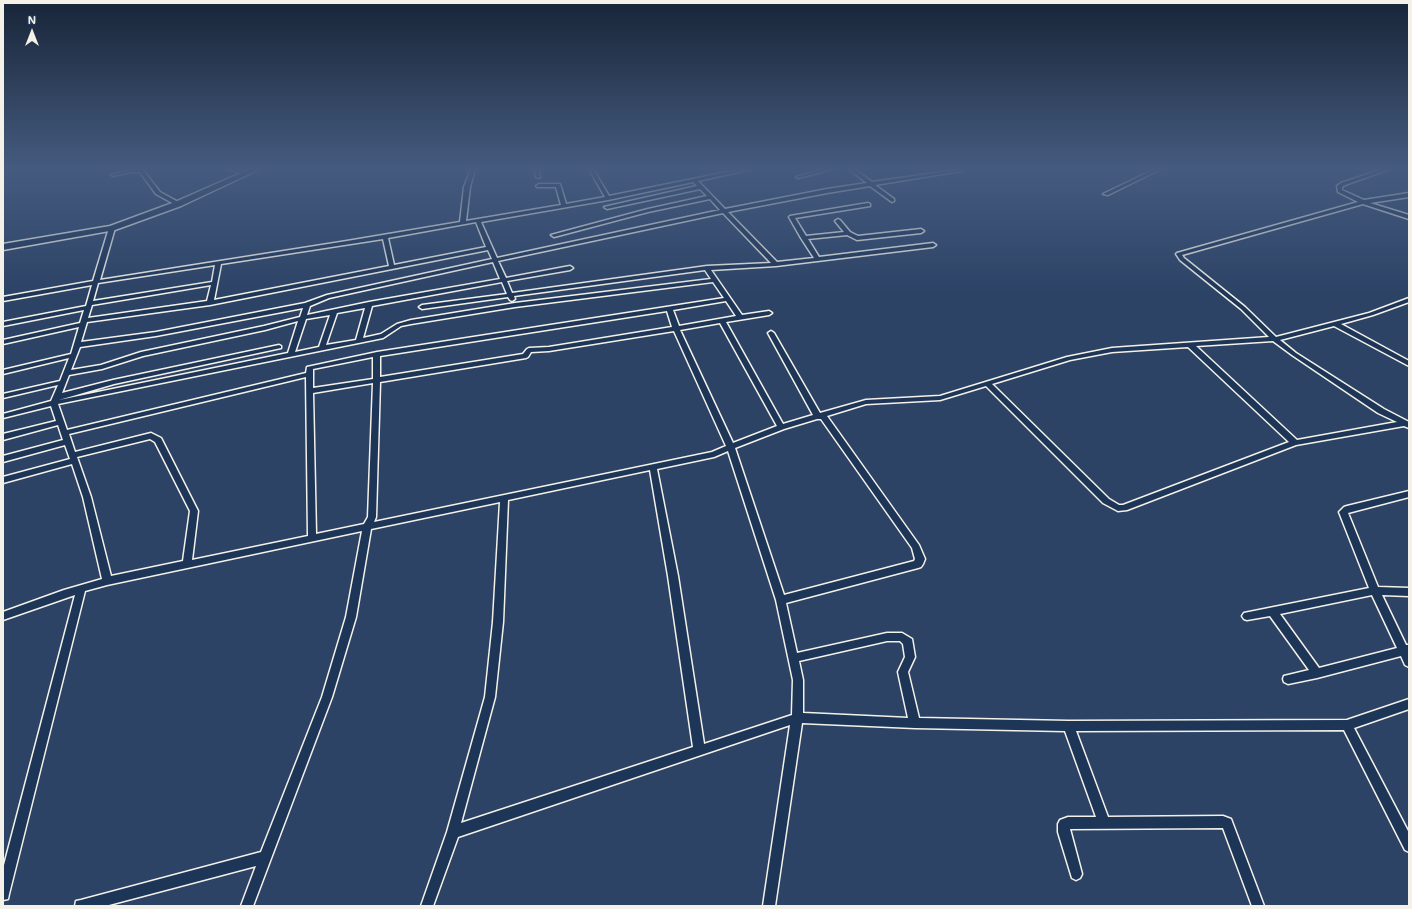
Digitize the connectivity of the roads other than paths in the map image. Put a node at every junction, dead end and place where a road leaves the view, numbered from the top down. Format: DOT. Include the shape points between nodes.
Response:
graph roads {
  1 [pos="158,211"];
  2 [pos="464,211"];
  3 [pos="531,211"];
  4 [pos="646,211"];
  5 [pos="722,211"];
  6 [pos="724,211"];
  7 [pos="824,211"];
  8 [pos="1330,211"];
  9 [pos="1390,211"];
  10 [pos="1409,218"];
  11 [pos="478,220"];
  12 [pos="838,221"];
  13 [pos="463,223"];
  14 [pos="112,228"];
  15 [pos="921,231"];
  16 [pos="848,234"];
  17 [pos="554,235"];
  18 [pos="385,237"];
  19 [pos="804,238"];
  20 [pos="933,245"];
  21 [pos="3,246"];
  22 [pos="490,248"];
  23 [pos="817,258"];
  24 [pos="496,260"];
  25 [pos="219,262"];
  26 [pos="776,264"];
  27 [pos="392,268"];
  28 [pos="570,268"];
  29 [pos="707,268"];
  30 [pos="504,280"];
  31 [pos="716,280"];
  32 [pos="96,282"];
  33 [pos="214,283"];
  34 [pos="510,294"];
  35 [pos="3,299"];
  36 [pos="728,299"];
  37 [pos="1409,300"];
  38 [pos="210,303"];
  39 [pos="369,304"];
  40 [pos="89,305"];
  41 [pos="307,305"];
  42 [pos="515,305"];
  43 [pos="422,307"];
  44 [pos="670,308"];
  45 [pos="334,312"];
  46 [pos="769,313"];
  47 [pos="740,317"];
  48 [pos="303,318"];
  49 [pos="722,320"];
  50 [pos="84,322"];
  51 [pos="3,324"];
  52 [pos="1336,324"];
  53 [pos="676,328"];
  54 [pos="771,333"];
  55 [pos="1275,339"];
  56 [pos="359,340"];
  57 [pos="3,342"];
  58 [pos="1189,344"];
  59 [pos="77,345"];
  60 [pos="279,347"];
  61 [pos="322,348"];
  62 [pos="291,354"];
  63 [pos="377,354"];
  64 [pos="74,355"];
  65 [pos="1409,364"];
  66 [pos="3,372"];
  67 [pos="67,373"];
  68 [pos="309,374"];
  69 [pos="376,381"];
  70 [pos="63,382"];
  71 [pos="988,384"];
  72 [pos="310,391"];
  73 [pos="3,396"];
  74 [pos="56,400"];
  75 [pos="3,416"];
  76 [pos="820,416"];
  77 [pos="61,422"];
  78 [pos="1407,424"];
  79 [pos="781,427"];
  80 [pos="64,433"];
  81 [pos="3,437"];
  82 [pos="67,442"];
  83 [pos="1295,443"];
  84 [pos="731,448"];
  85 [pos="73,458"];
  86 [pos="3,460"];
  87 [pos="653,467"];
  88 [pos="3,480"];
  89 [pos="1409,494"];
  90 [pos="504,498"];
  91 [pos="367,527"];
  92 [pos="312,538"];
  93 [pos="187,565"];
  94 [pos="108,581"];
  95 [pos="81,589"];
  96 [pos="1375,591"];
  97 [pos="1409,592"];
  98 [pos="781,600"];
  99 [pos="1272,611"];
  100 [pos="3,616"];
  101 [pos="1247,616"];
  102 [pos="1406,649"];
  103 [pos="793,658"];
  104 [pos="1409,662"];
  105 [pos="1317,673"];
  106 [pos="1288,679"];
  107 [pos="1409,704"];
  108 [pos="797,718"];
  109 [pos="915,723"];
  110 [pos="1347,725"];
  111 [pos="1069,726"];
  112 [pos="699,751"];
  113 [pos="1104,822"];
  114 [pos="453,832"];
  115 [pos="1409,846"];
  116 [pos="266,857"];
  117 [pos="1076,874"];
  118 [pos="3,894"];
  119 [pos="81,906"];
  120 [pos="247,906"];
  121 [pos="427,906"];
  122 [pos="769,906"];
  123 [pos="1258,906"];
  1 -- 14 [label="street"];
  2 -- 13 [label="street"];
  3 -- 11 [label="street"];
  4 -- 17 [label="street"];
  5 -- 24 [label="street"];
  6 -- 26 [label="street"];
  7 -- 19 [label="street" via="793,216 792,219"];
  8 -- 55 [label="street" via="1179,254"];
  9 -- 10 [label="street"];
  11 -- 13 [label="street"];
  11 -- 22 [label="street"];
  12 -- 16 [label="street"];
  13 -- 18 [label="street"];
  14 -- 21 [label="street"];
  14 -- 32 [label="street"];
  15 -- 16 [label="street" via="864,237 853,237"];
  16 -- 19 [label="street"];
  18 -- 25 [label="street"];
  18 -- 27 [label="street"];
  19 -- 23 [label="street"];
  20 -- 23 [label="street"];
  22 -- 24 [label="street"];
  22 -- 27 [label="street"];
  23 -- 26 [label="street"];
  24 -- 30 [label="street"];
  24 -- 41 [label="street" via="328,297"];
  25 -- 32 [label="street"];
  25 -- 33 [label="street"];
  26 -- 29 [label="street"];
  27 -- 38 [label="street"];
  28 -- 30 [label="street"];
  29 -- 31 [label="street"];
  29 -- 34 [label="street"];
  30 -- 34 [label="street"];
  30 -- 39 [label="street"];
  31 -- 36 [label="street"];
  31 -- 42 [label="street"];
  32 -- 35 [label="street"];
  32 -- 40 [label="street"];
  33 -- 38 [label="street"];
  33 -- 40 [label="street"];
  34 -- 42 [label="street"];
  34 -- 43 [label="street"];
  36 -- 44 [label="street"];
  36 -- 47 [label="street"];
  37 -- 52 [label="street"];
  38 -- 50 [label="street"];
  39 -- 45 [label="street"];
  39 -- 56 [label="street"];
  40 -- 50 [label="street"];
  40 -- 51 [label="street"];
  41 -- 48 [label="street"];
  41 -- 59 [label="street" via="156,334"];
  42 -- 56 [label="street" via="410,322 399,325 382,336"];
  44 -- 53 [label="street"];
  44 -- 63 [label="street"];
  45 -- 48 [label="street"];
  45 -- 61 [label="street"];
  46 -- 47 [label="street"];
  47 -- 49 [label="street"];
  48 -- 62 [label="street"];
  48 -- 67 [label="street" via="141,354 102,367"];
  49 -- 53 [label="street"];
  49 -- 79 [label="street"];
  50 -- 57 [label="street"];
  50 -- 59 [label="street"];
  52 -- 55 [label="street"];
  52 -- 65 [label="street"];
  53 -- 69 [label="street" via="529,350 526,356"];
  53 -- 84 [label="street"];
  54 -- 76 [label="street"];
  55 -- 58 [label="street"];
  55 -- 78 [label="street" via="1380,411"];
  56 -- 61 [label="street"];
  58 -- 71 [label="street" via="1112,350 1069,358"];
  58 -- 83 [label="street"];
  59 -- 64 [label="street"];
  60 -- 74 [label="street" via="113,382"];
  61 -- 62 [label="street"];
  62 -- 74 [label="street"];
  63 -- 68 [label="street" via="309,368"];
  63 -- 69 [label="street"];
  64 -- 66 [label="street"];
  64 -- 67 [label="street"];
  67 -- 70 [label="street"];
  68 -- 72 [label="street"];
  68 -- 80 [label="street"];
  69 -- 72 [label="street"];
  69 -- 91 [label="street" via="372,517"];
  70 -- 73 [label="street"];
  70 -- 74 [label="street"];
  71 -- 76 [label="street" via="940,398 866,402"];
  71 -- 83 [label="street" via="1106,501 1118,508 1124,508"];
  72 -- 92 [label="street"];
  74 -- 75 [label="street"];
  74 -- 77 [label="street"];
  76 -- 79 [label="street"];
  76 -- 98 [label="street" via="916,547 920,559 918,564"];
  77 -- 80 [label="street"];
  77 -- 81 [label="street"];
  78 -- 83 [label="street"];
  79 -- 84 [label="street"];
  80 -- 82 [label="street"];
  82 -- 85 [label="street"];
  82 -- 86 [label="street"];
  84 -- 87 [label="street"];
  84 -- 98 [label="street"];
  85 -- 88 [label="street"];
  85 -- 93 [label="street" via="140,438 150,436 158,440 194,511"];
  85 -- 94 [label="street" via="87,497"];
  87 -- 90 [label="street"];
  87 -- 112 [label="street"];
  89 -- 96 [label="street" via="1343,512"];
  90 -- 91 [label="street"];
  90 -- 114 [label="street" via="498,622 490,698"];
  91 -- 92 [label="street"];
  91 -- 116 [label="street" via="351,617 327,698"];
  92 -- 93 [label="street"];
  93 -- 94 [label="street"];
  94 -- 95 [label="street"];
  95 -- 100 [label="street"];
  95 -- 118 [label="street"];
  96 -- 97 [label="street"];
  96 -- 99 [label="street"];
  96 -- 102 [label="street"];
  98 -- 103 [label="street"];
  99 -- 101 [label="street"];
  99 -- 105 [label="street"];
  102 -- 104 [label="street"];
  102 -- 105 [label="street"];
  103 -- 108 [label="street" via="798,680"];
  103 -- 109 [label="street" via="887,637 902,637 908,642 910,657 903,672"];
  105 -- 106 [label="street"];
  107 -- 110 [label="street"];
  108 -- 109 [label="street"];
  108 -- 112 [label="street"];
  108 -- 122 [label="street"];
  109 -- 111 [label="street"];
  110 -- 111 [label="street"];
  110 -- 115 [label="street"];
  111 -- 113 [label="street"];
  112 -- 114 [label="street"];
  113 -- 117 [label="street" via="1064,824"];
  113 -- 123 [label="street" via="1227,823"];
  114 -- 121 [label="street"];
  116 -- 119 [label="street"];
  116 -- 120 [label="street"];
}
